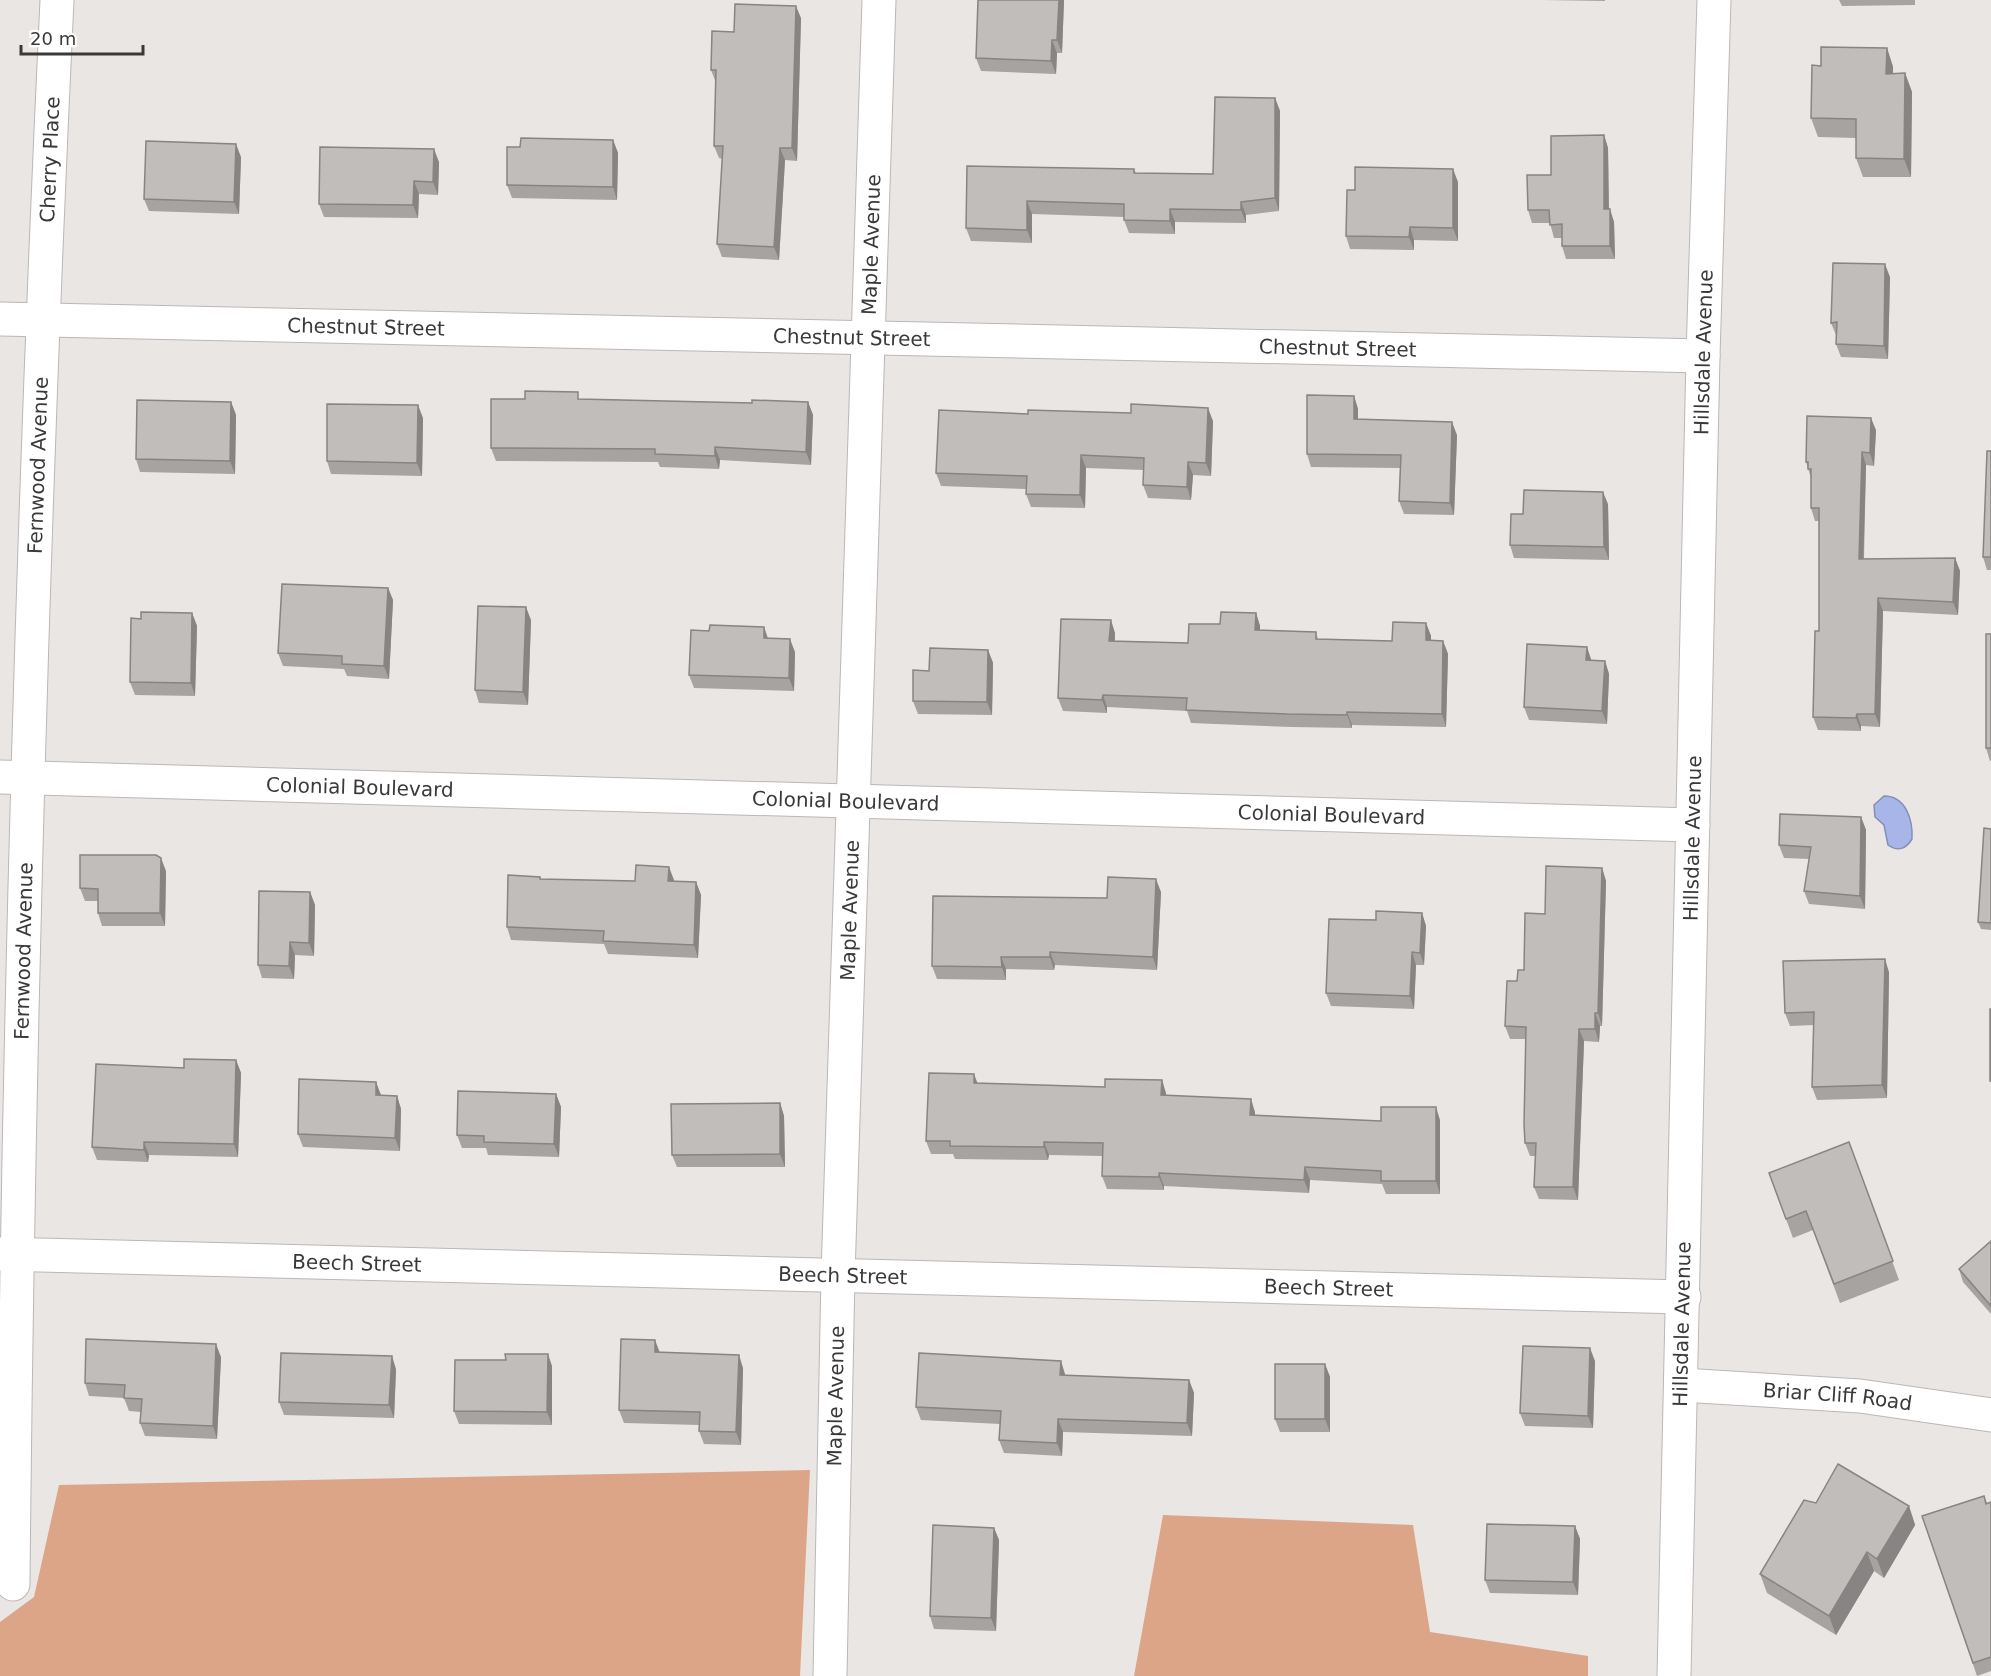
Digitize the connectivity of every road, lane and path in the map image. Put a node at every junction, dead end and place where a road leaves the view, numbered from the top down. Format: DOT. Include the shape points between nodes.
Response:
graph roads {
  1 [pos="57,0"];
  2 [pos="879,0"];
  3 [pos="1714,0"];
  4 [pos="0,319"];
  5 [pos="42,320"];
  6 [pos="868,340"];
  7 [pos="1703,356"];
  8 [pos="14,778"];
  9 [pos="854,801"];
  10 [pos="1693,825"];
  11 [pos="8,1254"];
  12 [pos="838,1275"];
  13 [pos="1684,1297"];
  14 [pos="1683,1385"];
  15 [pos="1991,1415"];
  16 [pos="13,1584"];
  17 [pos="830,1676"];
  18 [pos="1674,1676"];
  1 -- 5 [label="street, Cherry Place"];
  2 -- 6 [label="street, Maple Avenue"];
  3 -- 7 [label="street, Hillsdale Avenue"];
  4 -- 5 [label="street, Chestnut Street"];
  5 -- 6 [label="street, Chestnut Street"];
  5 -- 8 [label="street, Fernwood Avenue"];
  6 -- 7 [label="street, Chestnut Street"];
  6 -- 9 [label="street, Maple Avenue"];
  7 -- 10 [label="street, Hillsdale Avenue"];
  8 -- 9 [label="street, Colonial Boulevard"];
  8 -- 11 [label="street, Fernwood Avenue"];
  9 -- 10 [label="street, Colonial Boulevard"];
  9 -- 12 [label="street, Maple Avenue"];
  10 -- 13 [label="street, Hillsdale Avenue"];
  11 -- 12 [label="street, Beech Street"];
  11 -- 16 [label="street, Fernwood Avenue"];
  12 -- 13 [label="street, Beech Street"];
  12 -- 17 [label="street, Maple Avenue"];
  13 -- 14 [label="street, Hillsdale Avenue"];
  14 -- 15 [label="street, Briar Cliff Road" via="1860,1396"];
  14 -- 18 [label="street, Hillsdale Avenue"];
}
